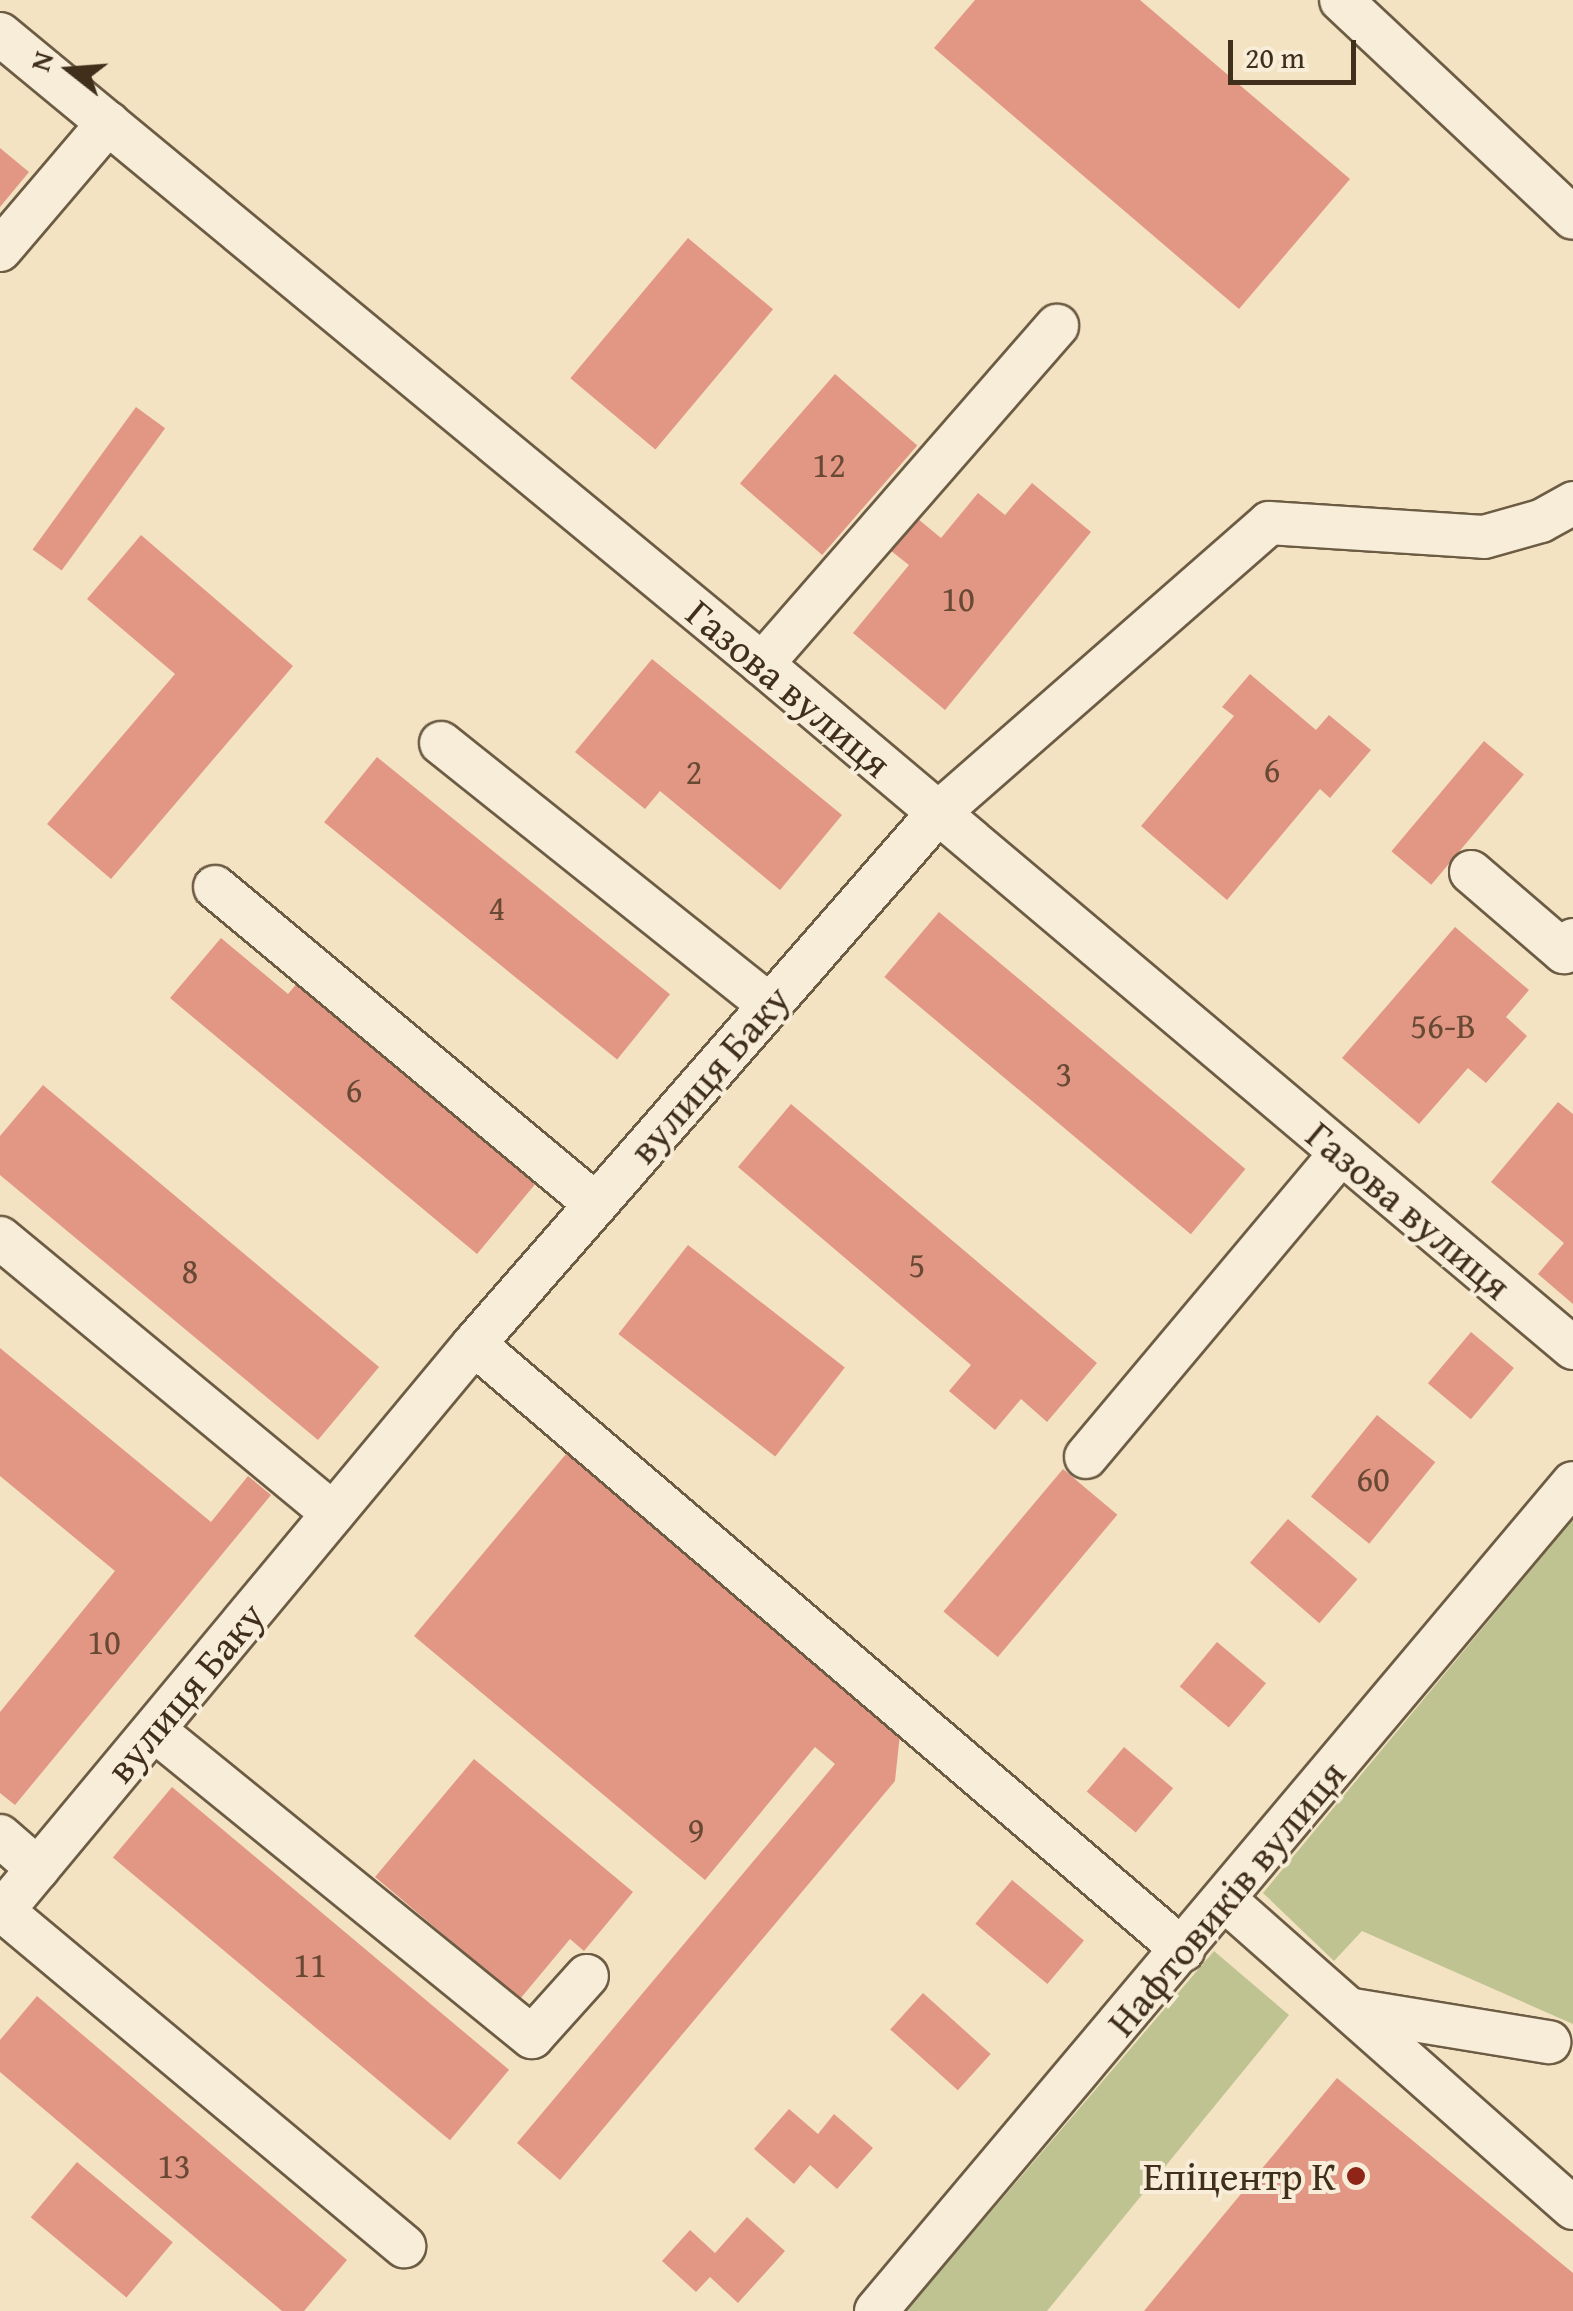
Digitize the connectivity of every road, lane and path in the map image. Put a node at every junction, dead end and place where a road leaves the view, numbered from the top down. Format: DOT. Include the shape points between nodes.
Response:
graph roads {
  1 [pos="1341,0"];
  2 [pos="0,34"];
  3 [pos="108,123"];
  4 [pos="1573,218"];
  5 [pos="0,250"];
  6 [pos="1057,326"];
  7 [pos="1573,503"];
  8 [pos="762,664"];
  9 [pos="441,743"];
  10 [pos="938,813"];
  11 [pos="1470,872"];
  12 [pos="216,886"];
  13 [pos="1573,940"];
  14 [pos="770,1005"];
  15 [pos="1342,1153"];
  16 [pos="596,1204"];
  17 [pos="0,1238"];
  18 [pos="474,1344"];
  19 [pos="1573,1348"];
  20 [pos="1086,1457"];
  21 [pos="1573,1483"];
  22 [pos="334,1513"];
  23 [pos="154,1730"];
  24 [pos="0,1836"];
  25 [pos="38,1869"];
  26 [pos="1225,1900"];
  27 [pos="1,1912"];
  28 [pos="1183,1950"];
  29 [pos="587,1976"];
  30 [pos="1352,2010"];
  31 [pos="1550,2042"];
  32 [pos="1573,2208"];
  33 [pos="404,2246"];
  34 [pos="876,2311"];
  1 -- 4 [label="street"];
  2 -- 3 [label="street, Газова вулиця"];
  3 -- 5 [label="street"];
  3 -- 8 [label="street, Газова вулиця"];
  6 -- 8 [label="street"];
  7 -- 10 [label="street, вулиця Баку" via="1540,521 1484,536 1269,522"];
  8 -- 10 [label="street, Газова вулиця"];
  9 -- 14 [label="street"];
  10 -- 14 [label="street, вулиця Баку"];
  10 -- 15 [label="street, Газова вулиця"];
  11 -- 13 [label="street" via="1564,952"];
  12 -- 16 [label="street"];
  14 -- 16 [label="street, вулиця Баку"];
  15 -- 19 [label="street, Газова вулиця"];
  15 -- 20 [label="street"];
  16 -- 18 [label="street, вулиця Баку"];
  17 -- 22 [label="street"];
  18 -- 22 [label="street, вулиця Баку"];
  18 -- 28 [label="street"];
  21 -- 26 [label="street, Нафтовиків вулиця"];
  22 -- 23 [label="street, вулиця Баку"];
  23 -- 25 [label="street, вулиця Баку"];
  23 -- 29 [label="street" via="532,2037"];
  24 -- 25 [label="street"];
  25 -- 27 [label="street, вулиця Баку"];
  26 -- 28 [label="street, Нафтовиків вулиця"];
  26 -- 30 [label="street"];
  27 -- 33 [label="street"];
  28 -- 34 [label="street, Нафтовиків вулиця"];
  30 -- 31 [label="street"];
  30 -- 32 [label="street"];
}
